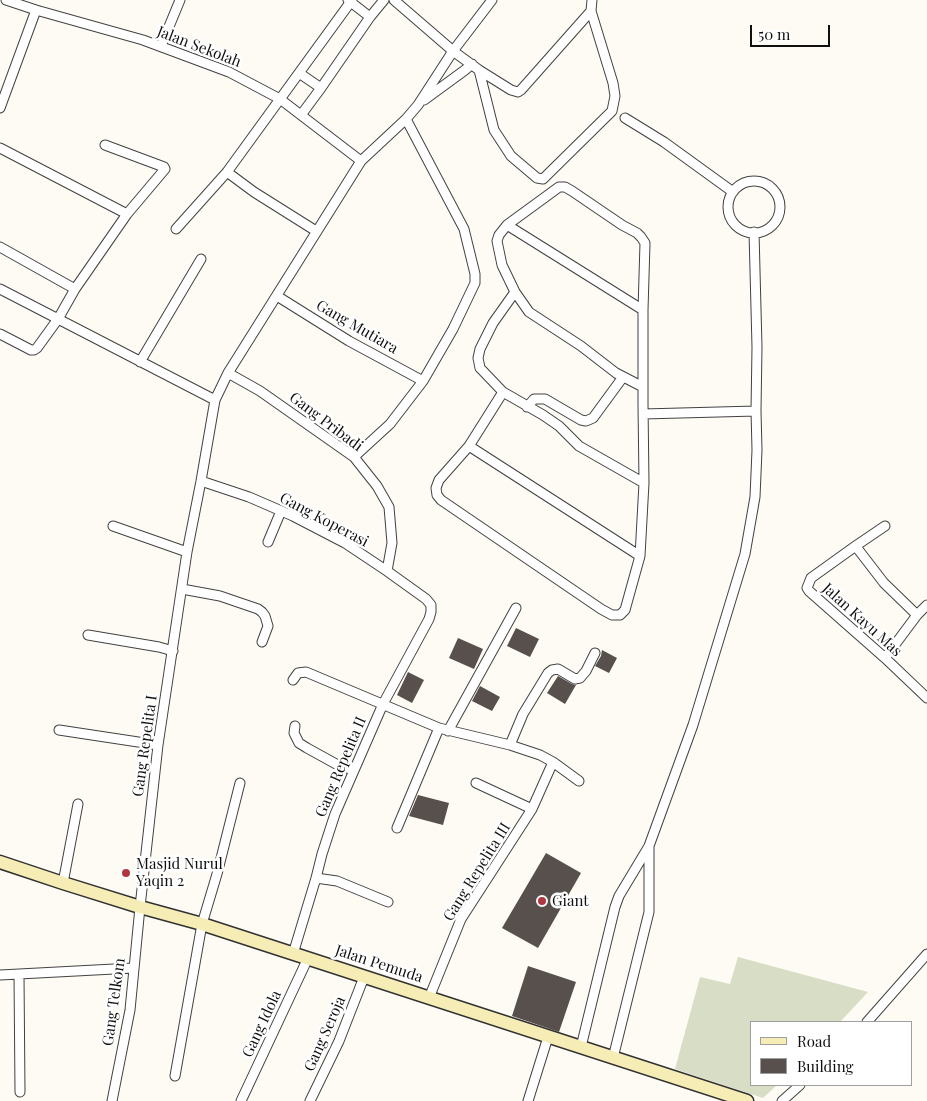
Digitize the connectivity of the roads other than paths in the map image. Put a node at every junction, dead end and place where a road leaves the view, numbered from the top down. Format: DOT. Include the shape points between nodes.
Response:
graph roads {
  1 [pos="6,0"];
  2 [pos="180,0"];
  3 [pos="384,0"];
  4 [pos="394,0"];
  5 [pos="492,0"];
  6 [pos="592,0"];
  7 [pos="350,1"];
  8 [pos="36,10"];
  9 [pos="591,11"];
  10 [pos="370,17"];
  11 [pos="161,46"];
  12 [pos="453,51"];
  13 [pos="475,67"];
  14 [pos="299,73"];
  15 [pos="320,88"];
  16 [pos="280,99"];
  17 [pos="418,104"];
  18 [pos="0,108"];
  19 [pos="301,115"];
  20 [pos="625,118"];
  21 [pos="406,119"];
  22 [pos="104,145"];
  23 [pos="0,148"];
  24 [pos="361,162"];
  25 [pos="227,172"];
  26 [pos="733,192"];
  27 [pos="127,214"];
  28 [pos="507,225"];
  29 [pos="176,229"];
  30 [pos="316,231"];
  31 [pos="754,232"];
  32 [pos="0,247"];
  33 [pos="201,259"];
  34 [pos="0,289"];
  35 [pos="75,289"];
  36 [pos="514,292"];
  37 [pos="277,296"];
  38 [pos="643,310"];
  39 [pos="58,319"];
  40 [pos="0,334"];
  41 [pos="140,362"];
  42 [pos="228,373"];
  43 [pos="623,377"];
  44 [pos="423,381"];
  45 [pos="643,388"];
  46 [pos="503,392"];
  47 [pos="215,400"];
  48 [pos="528,407"];
  49 [pos="756,411"];
  50 [pos="643,414"];
  51 [pos="469,446"];
  52 [pos="354,458"];
  53 [pos="201,481"];
  54 [pos="644,483"];
  55 [pos="281,511"];
  56 [pos="113,526"];
  57 [pos="885,526"];
  58 [pos="268,542"];
  59 [pos="857,545"];
  60 [pos="187,552"];
  61 [pos="640,556"];
  62 [pos="386,571"];
  63 [pos="182,589"];
  64 [pos="426,599"];
  65 [pos="927,606"];
  66 [pos="516,608"];
  67 [pos="917,615"];
  68 [pos="88,635"];
  69 [pos="262,642"];
  70 [pos="173,651"];
  71 [pos="595,653"];
  72 [pos="885,658"];
  73 [pos="293,680"];
  74 [pos="927,698"];
  75 [pos="383,704"];
  76 [pos="295,726"];
  77 [pos="59,730"];
  78 [pos="444,730"];
  79 [pos="158,745"];
  80 [pos="510,745"];
  81 [pos="553,762"];
  82 [pos="353,770"];
  83 [pos="579,782"];
  84 [pos="240,783"];
  85 [pos="476,783"];
  86 [pos="78,804"];
  87 [pos="532,809"];
  88 [pos="398,828"];
  89 [pos="649,846"];
  90 [pos="0,862"];
  91 [pos="316,878"];
  92 [pos="64,883"];
  93 [pos="388,902"];
  94 [pos="140,907"];
  95 [pos="202,924"];
  96 [pos="293,954"];
  97 [pos="927,954"];
  98 [pos="308,958"];
  99 [pos="133,968"];
  100 [pos="0,975"];
  101 [pos="19,975"];
  102 [pos="364,977"];
  103 [pos="429,998"];
  104 [pos="868,1021"];
  105 [pos="548,1037"];
  106 [pos="581,1047"];
  107 [pos="613,1058"];
  108 [pos="175,1076"];
  109 [pos="799,1086"];
  110 [pos="20,1092"];
  111 [pos="112,1101"];
  112 [pos="241,1101"];
  113 [pos="310,1101"];
  114 [pos="528,1101"];
  115 [pos="747,1101"];
  116 [pos="782,1101"];
  1 -- 8 [label="street, Jalan Sekolah"];
  2 -- 11 [label="street"];
  3 -- 10 [label="street"];
  4 -- 12 [label="street"];
  5 -- 12 [label="street"];
  6 -- 9 [label="street"];
  7 -- 10 [label="street"];
  7 -- 14 [label="street"];
  8 -- 11 [label="street, Jalan Sekolah"];
  8 -- 18 [label="street"];
  9 -- 13 [label="street" via="518,92"];
  9 -- 13 [label="street" via="613,83 612,111 542,179 511,156 494,130"];
  10 -- 15 [label="street"];
  11 -- 16 [label="street, Jalan Sekolah" via="229,72"];
  12 -- 13 [label="street"];
  12 -- 17 [label="street"];
  13 -- 17 [label="street" via="465,70"];
  14 -- 15 [label="street"];
  14 -- 16 [label="street"];
  15 -- 19 [label="street"];
  16 -- 19 [label="street, Jalan Sekolah"];
  16 -- 25 [label="street"];
  17 -- 21 [label="street, Gang Repelita I"];
  19 -- 24 [label="street, Jalan Sekolah"];
  20 -- 26 [label="street"];
  21 -- 24 [label="street, Gang Repelita I"];
  21 -- 44 [label="street" via="464,229 475,274 472,290"];
  22 -- 27 [label="street" via="164,167"];
  23 -- 27 [label="street"];
  24 -- 30 [label="street, Gang Repelita I"];
  25 -- 29 [label="street"];
  25 -- 30 [label="street"];
  26 -- 31 [label="street" via="728,203 730,216 742,230"];
  26 -- 31 [label="street" via="741,184 761,182 772,188 779,198 776,222 766,230"];
  27 -- 35 [label="street"];
  28 -- 36 [label="street" via="497,241 502,264"];
  28 -- 38 [label="street"];
  28 -- 38 [label="street" via="559,187 572,191 637,233 645,242"];
  30 -- 37 [label="street, Gang Repelita I"];
  31 -- 49 [label="street"];
  32 -- 35 [label="street"];
  33 -- 41 [label="street"];
  34 -- 39 [label="street"];
  35 -- 39 [label="street"];
  36 -- 43 [label="street" via="529,312"];
  36 -- 46 [label="street" via="493,323 478,358 480,368"];
  37 -- 42 [label="street, Gang Repelita I"];
  37 -- 44 [label="street, Gang Mutiara" via="349,341"];
  38 -- 45 [label="street"];
  39 -- 40 [label="street" via="34,350"];
  39 -- 41 [label="street"];
  41 -- 47 [label="street"];
  42 -- 47 [label="street, Gang Repelita I"];
  42 -- 52 [label="street, Gang Pribadi" via="260,391"];
  43 -- 45 [label="street"];
  43 -- 48 [label="street" via="593,418 581,420 545,399 534,399"];
  44 -- 52 [label="street" via="390,424"];
  45 -- 50 [label="street"];
  46 -- 48 [label="street"];
  46 -- 51 [label="street"];
  47 -- 53 [label="street, Gang Repelita I"];
  48 -- 54 [label="street" via="559,426 579,446"];
  49 -- 50 [label="street"];
  49 -- 89 [label="street" via="755,497 745,554 693,725"];
  50 -- 54 [label="street"];
  51 -- 61 [label="street"];
  51 -- 61 [label="street" via="439,480 436,488 441,500 600,609 620,616 625,610"];
  52 -- 62 [label="street, Gang Pribadi" via="389,507 392,543"];
  53 -- 55 [label="street, Gang Koperasi"];
  53 -- 60 [label="street, Gang Repelita I"];
  54 -- 61 [label="street"];
  55 -- 58 [label="street"];
  55 -- 62 [label="street, Gang Koperasi" via="345,543"];
  56 -- 60 [label="street"];
  57 -- 59 [label="street"];
  59 -- 67 [label="street" via="858,551 884,583"];
  59 -- 72 [label="street, Jalan Kayu Mas" via="811,578 807,588"];
  60 -- 63 [label="street, Gang Repelita I"];
  62 -- 64 [label="street, Gang Koperasi"];
  63 -- 69 [label="street" via="220,596 262,612 268,626"];
  63 -- 70 [label="street, Gang Repelita I"];
  64 -- 75 [label="street, Gang Repelita II" via="430,605 429,618"];
  65 -- 67 [label="street"];
  66 -- 78 [label="street"];
  67 -- 72 [label="street"];
  68 -- 70 [label="street"];
  70 -- 79 [label="street, Gang Repelita I"];
  71 -- 80 [label="street" via="580,678 574,679 558,669 548,673 523,714"];
  72 -- 74 [label="street, Jalan Kayu Mas"];
  73 -- 75 [label="street" via="298,673 306,672"];
  75 -- 78 [label="street"];
  75 -- 82 [label="street, Gang Repelita II"];
  76 -- 82 [label="street" via="294,734 299,743"];
  77 -- 79 [label="street"];
  78 -- 80 [label="street"];
  78 -- 88 [label="street"];
  79 -- 94 [label="street, Gang Repelita I"];
  80 -- 81 [label="street"];
  81 -- 83 [label="street"];
  81 -- 87 [label="street, Gang Repelita III"];
  82 -- 91 [label="street, Gang Repelita II" via="335,814"];
  84 -- 95 [label="street"];
  85 -- 87 [label="street"];
  86 -- 92 [label="street"];
  87 -- 103 [label="street, Gang Repelita III" via="461,919"];
  89 -- 106 [label="street" via="614,907"];
  89 -- 107 [label="street" via="650,912"];
  90 -- 92 [label="main road, Jalan Pemuda"];
  91 -- 93 [label="street" via="337,882"];
  91 -- 96 [label="street, Gang Repelita II"];
  92 -- 94 [label="main road, Jalan Pemuda"];
  94 -- 95 [label="main road, Jalan Pemuda"];
  94 -- 99 [label="street, Gang Telkom"];
  95 -- 96 [label="main road, Jalan Pemuda"];
  95 -- 108 [label="street"];
  96 -- 98 [label="main road, Jalan Pemuda"];
  97 -- 104 [label="street"];
  98 -- 102 [label="main road, Jalan Pemuda"];
  98 -- 112 [label="street, Gang Idola"];
  99 -- 101 [label="street"];
  99 -- 111 [label="street, Gang Telkom" via="130,1010"];
  100 -- 101 [label="street"];
  101 -- 110 [label="street"];
  102 -- 103 [label="main road, Jalan Pemuda"];
  102 -- 113 [label="street, Gang Seroja" via="339,1041"];
  103 -- 105 [label="main road, Jalan Pemuda"];
  105 -- 106 [label="main road, Jalan Pemuda"];
  105 -- 114 [label="street"];
  106 -- 107 [label="main road, Jalan Pemuda"];
  107 -- 115 [label="main road, Jalan Pemuda"];
  109 -- 116 [label="street"];
}
